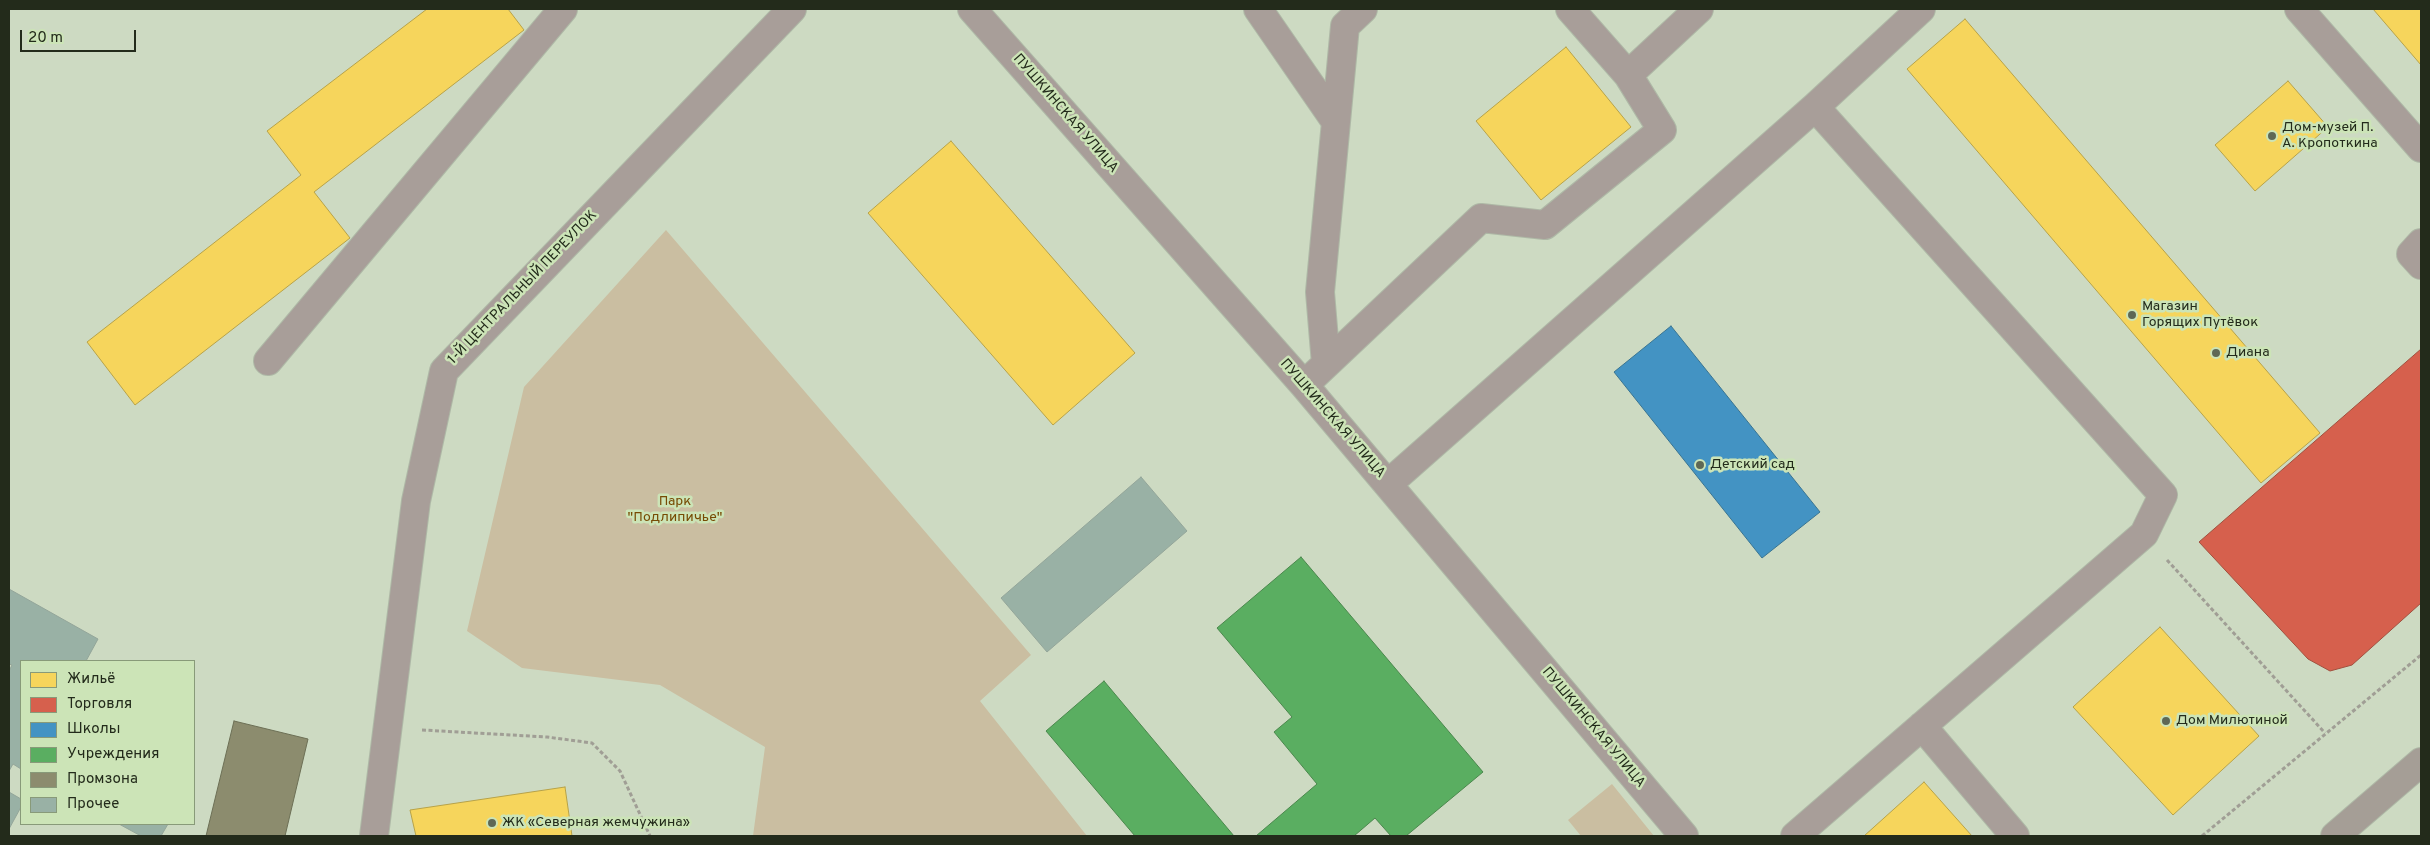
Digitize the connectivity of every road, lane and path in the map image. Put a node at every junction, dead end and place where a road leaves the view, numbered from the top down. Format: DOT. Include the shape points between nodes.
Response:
graph roads {
  1 [pos="564,9"];
  2 [pos="792,9"];
  3 [pos="972,9"];
  4 [pos="1258,9"];
  5 [pos="1363,9"];
  6 [pos="1570,9"];
  7 [pos="1699,9"];
  8 [pos="1921,9"];
  9 [pos="2299,9"];
  10 [pos="1628,75"];
  11 [pos="1815,107"];
  12 [pos="1336,122"];
  13 [pos="2421,148"];
  14 [pos="2421,242"];
  15 [pos="2421,265"];
  16 [pos="268,361"];
  17 [pos="1326,364"];
  18 [pos="1304,385"];
  19 [pos="1388,484"];
  20 [pos="2144,534"];
  21 [pos="2421,654"];
  22 [pos="1922,726"];
  23 [pos="388,729"];
  24 [pos="2325,733"];
  25 [pos="2421,762"];
  26 [pos="374,836"];
  27 [pos="650,836"];
  28 [pos="1684,836"];
  29 [pos="1795,836"];
  30 [pos="2015,836"];
  31 [pos="2202,836"];
  32 [pos="2335,836"];
  1 -- 16 [label="street"];
  2 -- 23 [label="street, 1-Й ЦЕНТРАЛЬНЫЙ ПЕРЕУЛОК" via="444,371 416,501"];
  3 -- 18 [label="street, ПУШКИНСКАЯ УЛИЦА"];
  4 -- 12 [label="street"];
  5 -- 12 [label="street" via="1345,26"];
  6 -- 10 [label="street"];
  7 -- 10 [label="street"];
  8 -- 11 [label="street"];
  9 -- 13 [label="street"];
  10 -- 17 [label="street" via="1662,130 1545,225 1481,218"];
  11 -- 19 [label="street"];
  11 -- 20 [label="street" via="2163,495"];
  12 -- 17 [label="street" via="1320,292"];
  14 -- 15 [label="street" via="2411,254"];
  17 -- 18 [label="street"];
  18 -- 19 [label="street, ПУШКИНСКАЯ УЛИЦА"];
  19 -- 28 [label="street, ПУШКИНСКАЯ УЛИЦА"];
  20 -- 22 [label="street"];
  20 -- 24 [label="path"];
  21 -- 24 [label="path"];
  22 -- 29 [label="street"];
  22 -- 30 [label="street"];
  23 -- 26 [label="street, 1-Й ЦЕНТРАЛЬНЫЙ ПЕРЕУЛОК"];
  23 -- 27 [label="path" via="547,737 592,743 620,771"];
  24 -- 31 [label="path"];
  25 -- 32 [label="main road"];
}
